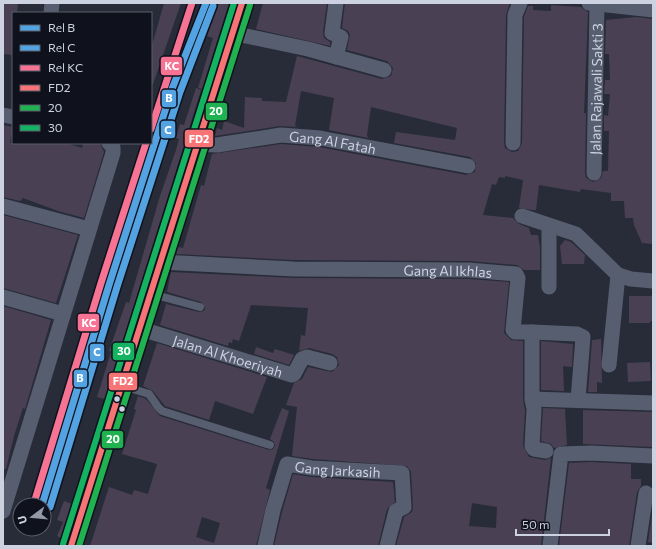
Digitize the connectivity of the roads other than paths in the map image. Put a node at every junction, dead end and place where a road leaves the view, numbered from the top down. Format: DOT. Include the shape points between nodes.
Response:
graph roads {
  1 [pos="242,3"];
  2 [pos="336,3"];
  3 [pos="520,3"];
  4 [pos="593,3"];
  5 [pos="653,10"];
  6 [pos="232,33"];
  7 [pos="336,57"];
  8 [pos="384,70"];
  9 [pos="512,143"];
  10 [pos="110,144"];
  11 [pos="196,144"];
  12 [pos="468,166"];
  13 [pos="594,173"];
  14 [pos="3,206"];
  15 [pos="522,216"];
  16 [pos="549,226"];
  17 [pos="89,229"];
  18 [pos="161,262"];
  19 [pos="618,275"];
  20 [pos="653,280"];
  21 [pos="549,287"];
  22 [pos="151,294"];
  23 [pos="3,297"];
  24 [pos="200,307"];
  25 [pos="63,314"];
  26 [pos="141,329"];
  27 [pos="532,332"];
  28 [pos="330,363"];
  29 [pos="609,365"];
  30 [pos="123,386"];
  31 [pos="532,400"];
  32 [pos="578,400"];
  33 [pos="653,403"];
  34 [pos="270,445"];
  35 [pos="546,451"];
  36 [pos="653,456"];
  37 [pos="646,493"];
  38 [pos="3,511"];
  39 [pos="71,546"];
  40 [pos="264,546"];
  41 [pos="387,546"];
  42 [pos="550,546"];
  43 [pos="638,546"];
  1 -- 6 [label="main road"];
  2 -- 7 [label="street" via="332,33 341,38"];
  3 -- 9 [label="street" via="515,15"];
  4 -- 5 [label="street"];
  4 -- 13 [label="street, Jalan Rajawali Sakti 3"];
  6 -- 7 [label="street"];
  6 -- 11 [label="main road"];
  7 -- 8 [label="street"];
  10 -- 17 [label="street" via="113,153"];
  11 -- 12 [label="street, Gang Al Fatah" via="218,145 281,135 320,138"];
  11 -- 18 [label="main road"];
  14 -- 17 [label="street"];
  15 -- 16 [label="street"];
  16 -- 19 [label="street" via="576,234"];
  16 -- 21 [label="street"];
  17 -- 25 [label="street"];
  18 -- 22 [label="main road"];
  18 -- 27 [label="street, Gang Al Ikhlas" via="294,269 469,270 512,273 518,278 513,330"];
  19 -- 20 [label="street"];
  19 -- 29 [label="street"];
  22 -- 24 [label="lane"];
  22 -- 26 [label="main road"];
  23 -- 25 [label="street"];
  25 -- 38 [label="street"];
  26 -- 28 [label="street, Jalan Al Khoeriyah" via="292,375 302,359 307,357"];
  26 -- 30 [label="main road"];
  27 -- 31 [label="street"];
  27 -- 32 [label="street" via="578,334 583,337"];
  30 -- 34 [label="lane" via="149,394 162,411"];
  30 -- 39 [label="main road"];
  31 -- 32 [label="street"];
  31 -- 35 [label="street" via="532,446 534,449"];
  32 -- 33 [label="street"];
  36 -- 42 [label="street" via="561,454"];
  37 -- 43 [label="street"];
  40 -- 41 [label="street, Gang Jarkasih" via="287,464 312,468 402,473 404,507 396,511"];
}
